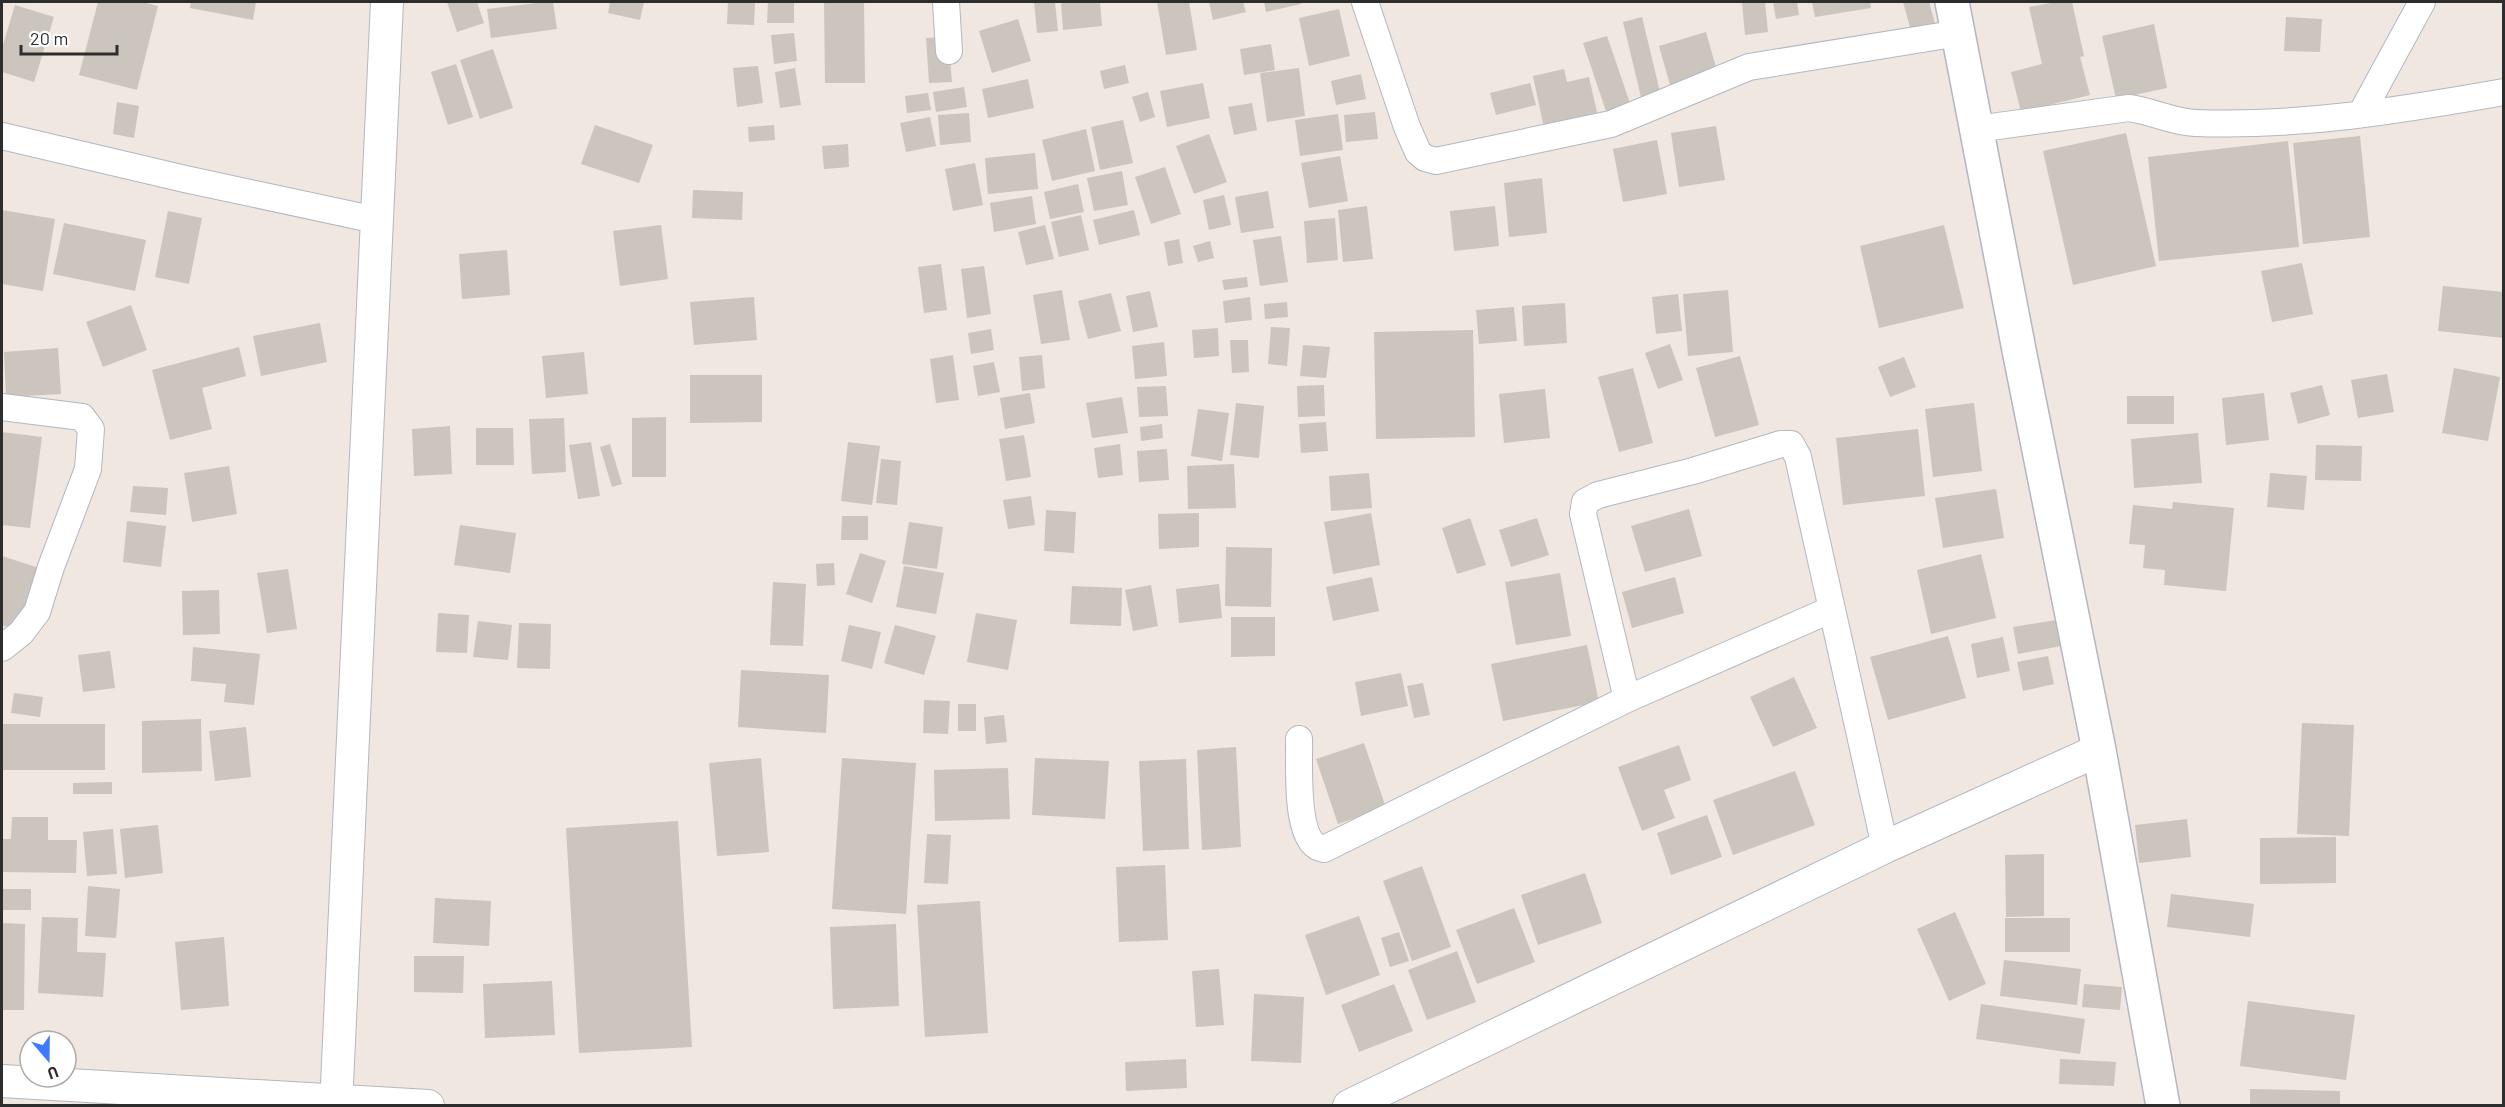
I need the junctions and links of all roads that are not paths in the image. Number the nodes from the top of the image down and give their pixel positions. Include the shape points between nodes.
1 (387, 2) edge
2 (946, 2) edge
3 (1365, 2) edge
4 (1952, 2) edge
5 (2422, 2) edge
6 (1959, 33) junction
7 (949, 51) dead end
8 (2504, 92) edge
9 (2361, 114) junction
10 (1976, 129) junction
11 (2, 136) edge
12 (376, 220) junction
13 (2, 407) edge
14 (1830, 609) junction
15 (2, 648) edge
16 (1627, 699) junction
17 (1299, 739) dead end
18 (2099, 750) junction
19 (1886, 847) junction
20 (2, 1081) edge
21 (336, 1103) edge
22 (428, 1106) edge
23 (1349, 1106) edge
24 (2163, 1106) edge

1 - 12 street
2 - 7 street
3 - 6 street via 1407,127 1419,152 1436,161 1611,124 1758,65
4 - 6 main road
5 - 9 street
6 - 10 main road
8 - 9 street
9 - 10 street via 2271,122 2196,123 2129,108
10 - 18 main road
11 - 12 street
12 - 21 street
13 - 15 street via 82,417 91,429 88,469 37,612 21,633
14 - 16 street
14 - 16 street via 1798,457 1791,444 1587,499 1583,514
14 - 19 street
16 - 17 street via 1324,849 1311,841 1302,818
18 - 19 street
18 - 24 main road
19 - 23 street
20 - 21 street
21 - 22 street

